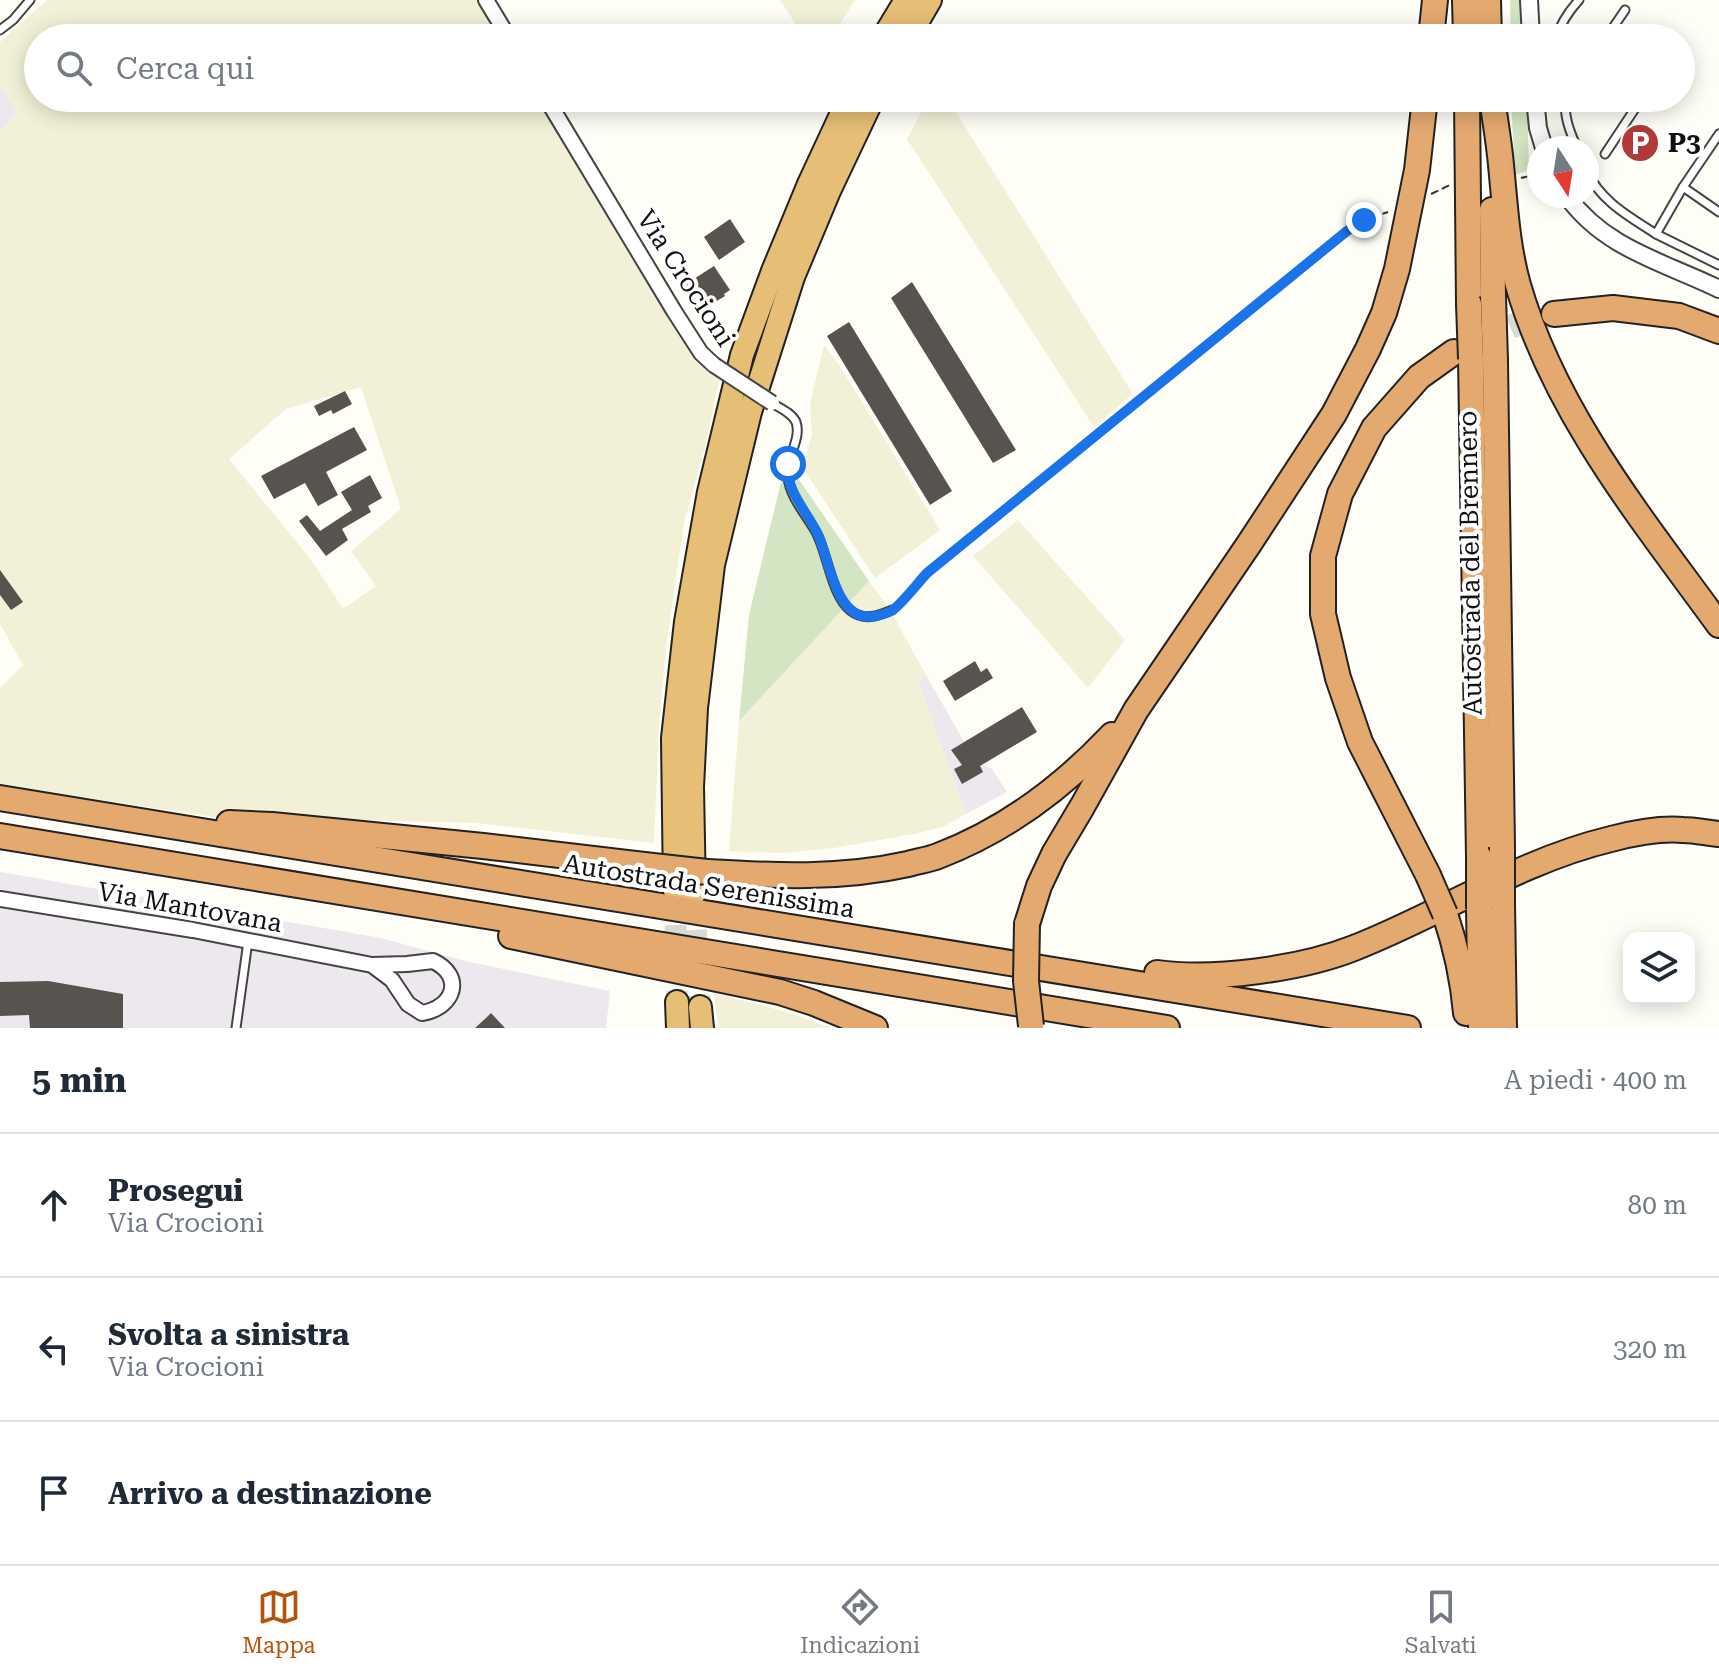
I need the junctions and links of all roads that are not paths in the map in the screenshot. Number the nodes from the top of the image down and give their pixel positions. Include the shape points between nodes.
1 (30, 0) edge
2 (486, 0) edge
3 (906, 0) edge
4 (930, 0) edge
5 (1435, 0) edge
6 (1465, 0) edge
7 (1488, 0) edge
8 (1529, 0) edge
9 (1579, 0) edge
10 (1625, 10) dead end
11 (501, 24) edge
12 (891, 24) edge
13 (916, 24) edge
14 (1432, 24) edge
15 (1466, 24) edge
16 (1489, 24) edge
17 (1530, 24) edge
18 (1561, 24) edge
19 (1616, 24) edge
20 (0, 30) edge
21 (554, 112) edge
22 (842, 112) edge
23 (866, 112) edge
24 (1423, 112) edge
25 (1467, 112) edge
26 (1491, 112) edge
27 (1493, 112) edge
28 (1536, 112) edge
29 (1566, 112) edge
30 (1633, 112) edge
31 (1719, 134) edge
32 (1540, 136) edge
33 (1573, 136) edge
34 (1605, 154) dead end
35 (1683, 187) junction
36 (1599, 189) edge
37 (1576, 208) edge
38 (1719, 212) edge
39 (1656, 234) junction
40 (1719, 265) edge
41 (1719, 289) edge
42 (1554, 314) tunnel mouth
43 (1719, 331) edge
44 (1473, 358) junction
45 (772, 403) joint
46 (892, 610) road end
47 (1719, 625) edge
48 (1136, 710) junction
49 (0, 798) edge
50 (132, 820) junction
51 (1719, 834) edge
52 (0, 836) edge
53 (284, 882) junction
54 (0, 899) edge
55 (1490, 906) junction
56 (248, 941) junction
57 (877, 941) junction
58 (372, 965) junction
59 (1491, 1023) edge
60 (1031, 1027) edge
61 (236, 1028) edge
62 (875, 1028) edge
63 (1167, 1028) edge
64 (1408, 1028) edge

1 - 20 lane
2 - 11 street
3 - 12 highway
4 - 13 highway
5 - 14 highway
6 - 15 highway
7 - 16 highway
8 - 17 street
9 - 18 lane
10 - 19 lane
21 - 45 street, Via Crocioni, bridge via 701,353
22 - 23 highway via 742,355 709,492 673,738 685,892 696,708 713,565 750,412 793,277
24 - 48 highway via 1397,269 1368,349 1334,414
25 - 44 highway, Autostrada del Brennero, bridge
26 - 44 highway, Autostrada del Brennero, bridge via 1493,296
27 - 47 highway via 1507,230 1532,328 1594,448
28 - 32 street
29 - 33 lane
30 - 34 lane
31 - 35 lane
35 - 38 lane
35 - 39 lane
36 - 39 lane
37 - 41 street via 1629,250
39 - 40 lane
42 - 43 highway via 1613,308 1679,316
44 - 55 highway, Autostrada del Brennero, bridge via 1479,857
44 - 55 highway, Autostrada del Brennero, bridge via 1502,847
44 - 59 highway, bridge via 1419,377 1374,428 1340,494 1323,556 1323,614 1360,742 1445,914 1463,980
45 - 46 lane, Via Crocioni via 794,417 796,437 788,464 791,491 817,533 839,596 858,615
48 - 50 highway, bridge via 1086,763 992,831 936,857 885,869 809,877 707,872 272,825
48 - 60 highway, bridge via 1039,886 1027,924
49 - 50 highway, Autostrada Serenissima
50 - 57 highway, Autostrada Serenissima
51 - 57 highway via 1645,832 1579,846 1352,949 1265,970 1173,975 1013,951
52 - 53 highway
53 - 62 highway via 380,911 780,992
53 - 63 highway
54 - 56 street, Via Mantovana
55 - 59 highway, Autostrada del Brennero
55 - 59 highway, Autostrada del Brennero via 1503,932
56 - 58 street, Via Mantovana
56 - 61 lane
57 - 64 highway, Autostrada Serenissima
58 - 58 street, Via Mantovana via 422,1013 449,999 448,972 433,961

